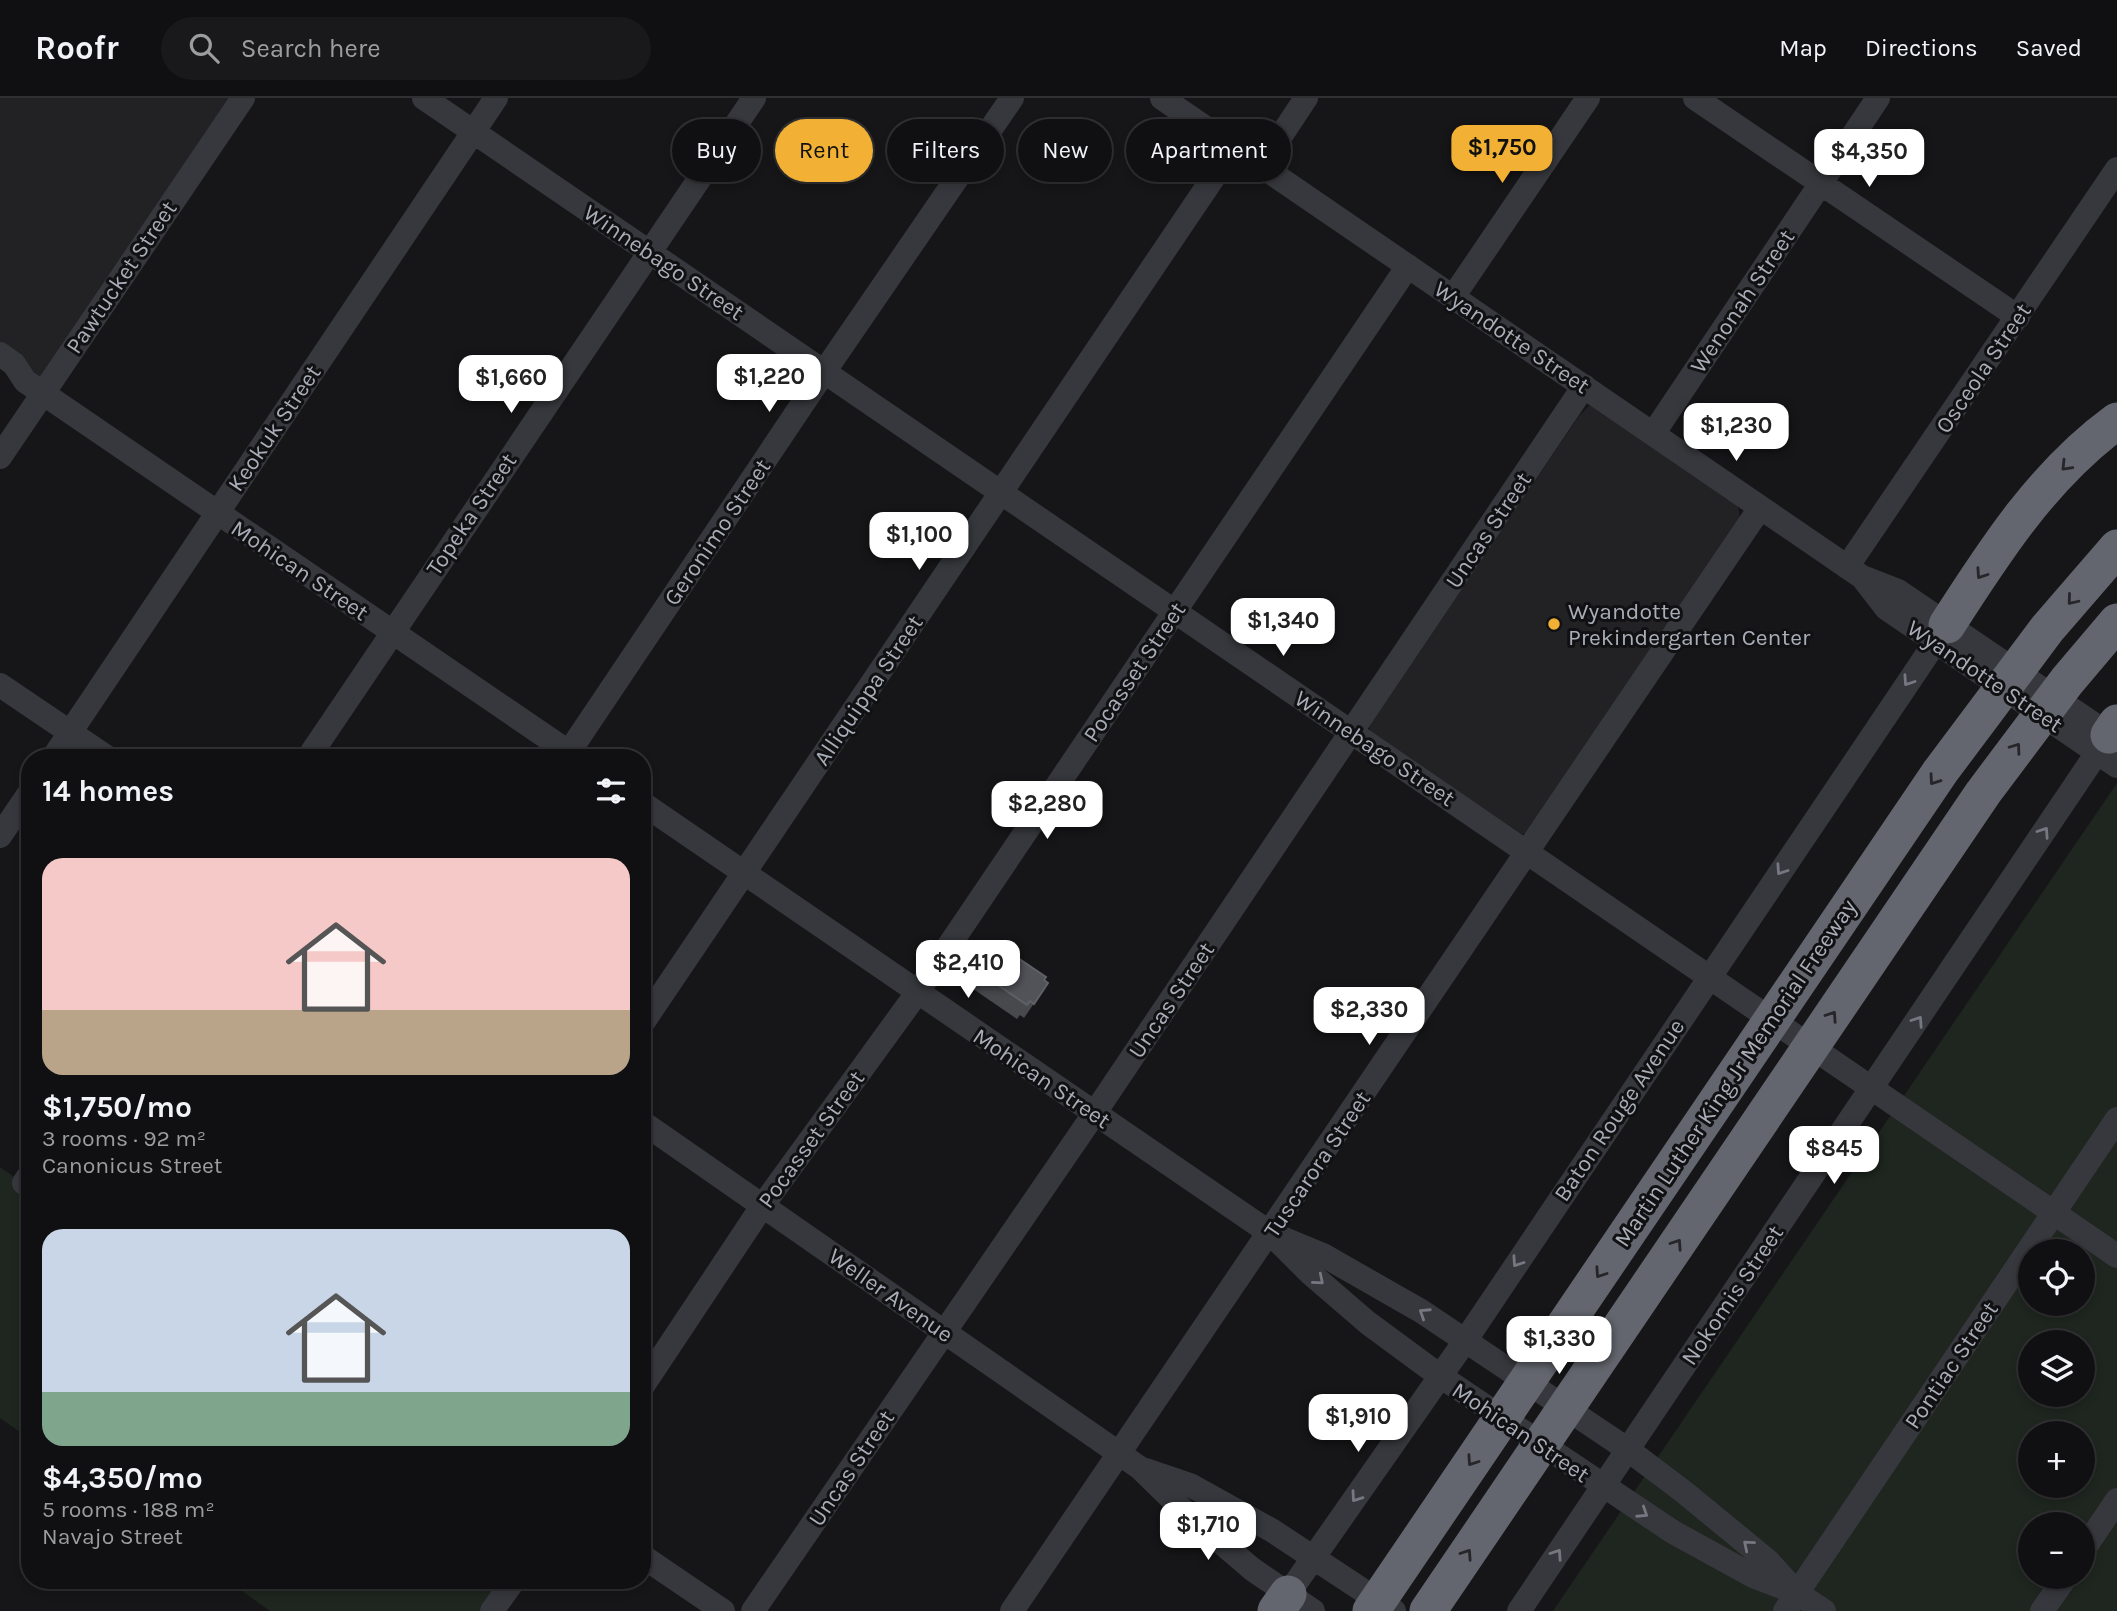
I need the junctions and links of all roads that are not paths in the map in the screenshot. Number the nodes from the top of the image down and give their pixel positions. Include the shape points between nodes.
1 (243, 98) edge
2 (424, 98) edge
3 (496, 98) edge
4 (754, 98) edge
5 (1012, 98) edge
6 (1162, 98) edge
7 (1306, 98) edge
8 (1588, 98) edge
9 (1695, 98) edge
10 (1878, 98) edge
11 (1193, 119) edge
12 (1291, 121) edge
13 (473, 132) junction
14 (2117, 169) edge
15 (1210, 182) edge
16 (1285, 182) edge
17 (1821, 183) junction
18 (649, 251) junction
19 (1408, 266) junction
20 (1453, 297) junction
21 (2018, 317) junction
22 (0, 354) edge
23 (824, 372) junction
24 (0, 377) edge
25 (1584, 386) junction
26 (34, 387) junction
27 (2117, 421) edge
28 (1653, 433) junction
29 (0, 457) edge
30 (999, 492) junction
31 (1760, 508) junction
32 (217, 513) junction
33 (2117, 548) edge
34 (1854, 572) junction
35 (1174, 612) junction
36 (2117, 622) edge
37 (392, 632) junction
38 (1941, 634) junction
39 (0, 685) edge
40 (70, 732) junction
41 (1353, 732) junction
42 (2111, 743) edge
43 (58, 749) edge
44 (95, 749) edge
45 (314, 749) edge
46 (560, 749) edge
47 (575, 749) edge
48 (21, 805) edge
49 (651, 809) edge
50 (0, 836) edge
51 (1528, 853) junction
52 (746, 874) junction
53 (1709, 976) junction
54 (917, 993) junction
55 (651, 1011) edge
56 (1872, 1088) junction
57 (1094, 1114) junction
58 (2117, 1119) edge
59 (651, 1128) edge
60 (763, 1205) junction
61 (2053, 1213) junction
62 (1270, 1233) junction
63 (2117, 1256) edge
64 (945, 1332) junction
65 (1465, 1340) junction
66 (651, 1373) edge
67 (1440, 1376) junction
68 (1627, 1449) junction
69 (1119, 1454) junction
70 (1140, 1468) junction
71 (1603, 1487) junction
72 (2117, 1500) edge
73 (2095, 1533) edge
74 (1314, 1556) junction
75 (651, 1562) edge
76 (508, 1589) edge
77 (2058, 1589) edge
78 (1791, 1602) edge
79 (1292, 1605) edge
80 (492, 1611) edge
81 (723, 1611) edge
82 (753, 1611) edge
83 (1013, 1611) edge
84 (1371, 1611) edge
85 (1394, 1611) edge
86 (1428, 1611) edge
87 (1519, 1611) edge
88 (1824, 1611) edge
89 (2042, 1611) edge

1 - 26 street, Pawtucket Street
2 - 13 street, Winnebago Street
3 - 13 street, Keokuk Street
4 - 18 street, Topeka Street
5 - 23 street, Geronimo Street
6 - 11 street, Wyandotte Street
7 - 12 street
8 - 20 street
9 - 17 street
10 - 17 street, Wenonah Street
13 - 18 street, Winnebago Street
13 - 32 street, Keokuk Street
14 - 21 street, Osceola Street
15 - 30 street, Alliquippa Street
16 - 19 street, Wyandotte Street
17 - 21 street
17 - 28 street, Wenonah Street
18 - 23 street, Winnebago Street
18 - 37 street, Topeka Street
19 - 20 street, Wyandotte Street
19 - 35 street, Pocasset Street
20 - 25 street, Wyandotte Street
21 - 34 street, Osceola Street
22 - 26 street, Mohican Street
23 - 30 street, Winnebago Street
23 - 47 street, Geronimo Street
24 - 26 street, Mohican Street
25 - 28 street, Wyandotte Street
25 - 41 street, Uncas Street
26 - 29 street, Pawtucket Street
26 - 32 street, Mohican Street
27 -> 38 highway via 2064,467 2027,509
28 - 31 street, Wyandotte Street
30 - 35 street, Winnebago Street
30 - 52 street, Alliquippa Street
31 - 34 street, Wyandotte Street
31 - 51 street, Tuscarora Street
32 - 37 street, Mohican Street
32 - 40 street, Keokuk Street
33 -> 84 highway, Martin Luther King Jr Memorial Freeway, bridge via 2048,629 1940,772
34 - 38 street, Wyandotte Street via 1898,591
35 - 41 street, Winnebago Street
35 - 54 street, Pocasset Street
86 -> 36 highway, Martin Luther King Jr Memorial Freeway, bridge via 1983,793
37 - 45 street, Topeka Street
37 - 46 street, Mohican Street
38 - 42 street, Wyandotte Street
38 -> 53 street, Baton Rouge Avenue
39 - 40 street
40 - 43 street, Keokuk Street
40 - 44 street
41 - 51 street, Winnebago Street
41 - 57 street, Uncas Street
56 -> 42 street, Nokomis Street
48 - 50 street
49 - 52 street, Mohican Street
51 - 53 street, Winnebago Street
51 - 62 street, Tuscarora Street
52 - 54 street, Mohican Street
52 - 55 street, Alliquippa Street
53 - 56 street, Winnebago Street
53 -> 65 street, Baton Rouge Avenue
54 - 57 street, Mohican Street
54 - 60 street, Pocasset Street
56 - 61 street, Winnebago Street
56 - 68 street, Nokomis Street
57 - 62 street, Mohican Street
57 - 64 street, Uncas Street
58 - 61 street, Pontiac Street
59 - 60 street, Weller Avenue
60 - 64 street, Weller Avenue
60 - 66 street, Pocasset Street
61 - 63 street, Winnebago Street
61 - 78 street, Pontiac Street
65 -> 62 street, Mohican Street via 1323,1255
62 -> 67 street, Mohican Street via 1368,1323
62 - 69 street, Tuscarora Street
64 - 69 street, Weller Avenue
64 - 82 street, Uncas Street
65 - 67 street, Baton Rouge Avenue
65 - 68 street, Mohican Street
67 - 71 street, Mohican Street
67 -> 74 street, Baton Rouge Avenue
68 - 71 street, Nokomis Street
78 -> 68 street, Mohican Street via 1768,1561
69 - 70 street, Weller Avenue
69 - 83 street, Tuscarora Street
70 - 74 street, Weller Avenue via 1190,1485
70 - 79 street, Weller Avenue
71 -> 78 street, Mohican Street
87 -> 71 street, Nokomis Street
72 - 73 street
74 - 79 street, Baton Rouge Avenue
74 - 85 street, Weller Avenue
75 - 81 street
76 - 80 street
77 - 89 street
78 - 88 street, Mohican Street

